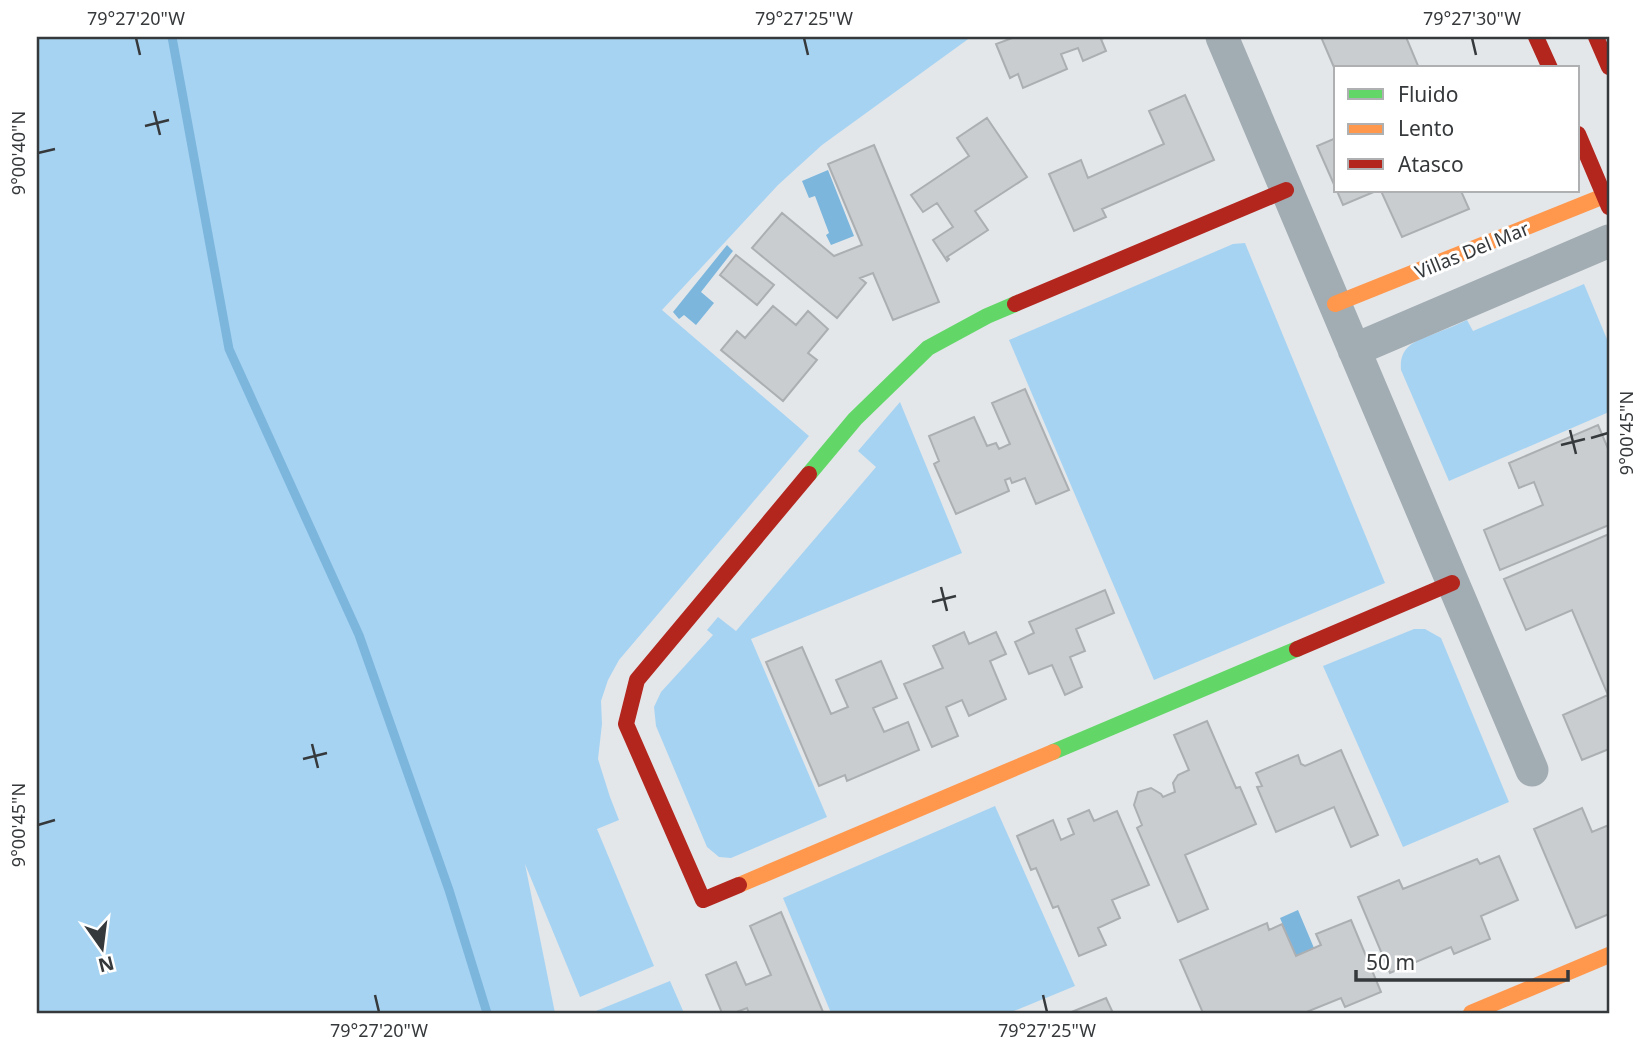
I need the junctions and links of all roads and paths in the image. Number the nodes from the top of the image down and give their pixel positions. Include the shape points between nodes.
1 (1222, 37) edge
2 (1536, 37) edge
3 (1596, 37) edge
4 (1549, 66) edge
5 (1609, 67) edge
6 (1580, 138) edge
7 (1286, 190) junction
8 (1608, 199) edge
9 (1609, 241) edge
10 (1335, 304) junction
11 (1354, 350) junction
12 (1452, 583) junction
13 (1532, 770) dead end
14 (1609, 956) edge
15 (1471, 1013) edge

1 - 7 street
2 - 4 street
3 - 5 street
6 - 8 street
7 - 10 street
7 - 12 street via 987,316 928,348 855,419 636,680 626,724 703,900
8 - 10 street, Villas Del Mar
9 - 11 street
10 - 11 street
11 - 12 street
12 - 13 street
14 - 15 street

